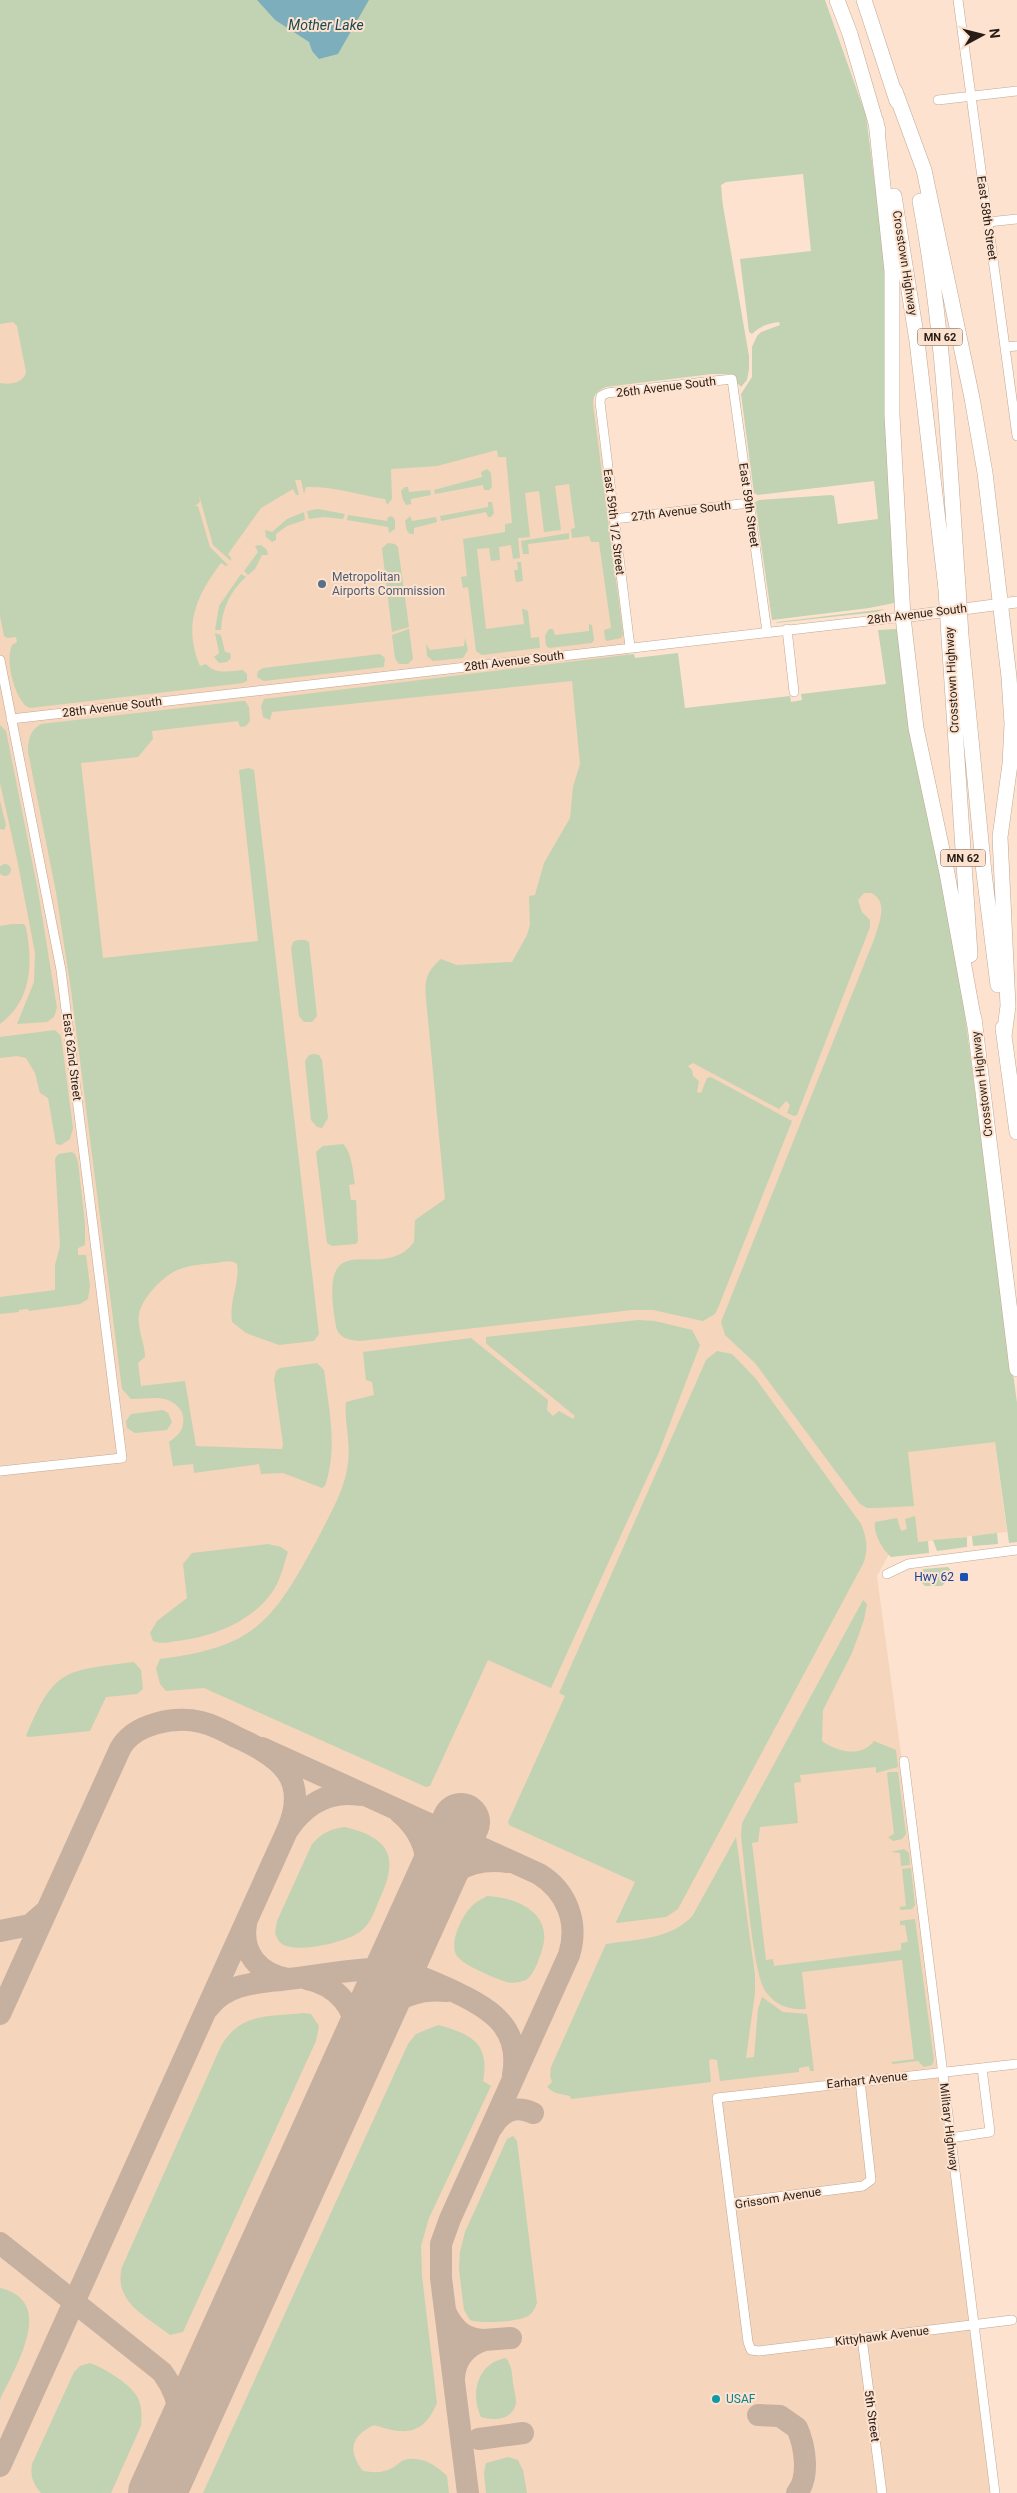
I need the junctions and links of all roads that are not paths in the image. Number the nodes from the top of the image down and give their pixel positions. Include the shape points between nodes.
1 (837, 0) edge
2 (864, 0) edge
3 (958, 0) edge
4 (895, 91) junction
5 (1017, 91) edge
6 (971, 96) junction
7 (938, 100) dead end
8 (876, 121) junction
9 (1017, 219) edge
10 (988, 222) junction
11 (1017, 346) edge
12 (1005, 347) junction
13 (732, 379) joint
14 (601, 396) joint
15 (1017, 436) edge
16 (749, 503) junction
17 (614, 519) junction
18 (952, 588) junction
19 (1017, 602) edge
20 (1000, 604) junction
21 (902, 617) junction
22 (787, 629) junction
23 (767, 632) junction
24 (955, 637) junction
25 (630, 648) junction
26 (0, 660) edge
27 (794, 692) dead end
28 (11, 719) junction
29 (975, 1027) junction
30 (1004, 1036) junction
31 (1017, 1132) edge
32 (1017, 1370) edge
33 (0, 1471) edge
34 (1017, 1550) edge
35 (887, 1574) dead end
36 (904, 1761) dead end
37 (1017, 2064) edge
38 (982, 2068) junction
39 (942, 2072) junction
40 (860, 2081) junction
41 (950, 2138) junction
42 (730, 2204) junction
43 (1012, 2320) dead end
44 (974, 2324) junction
45 (862, 2338) junction
46 (751, 2350) joint
47 (882, 2493) edge
48 (995, 2493) edge

1 - 8 highway, Crosstown Highway / MN 62
2 - 4 highway, Crosstown Highway / MN 62
3 - 6 street, East 58th Street
4 - 18 highway, Crosstown Highway / MN 62 via 916,175 940,330
4 - 20 highway via 924,170 972,398 985,473
5 - 6 street
6 - 7 street
6 - 10 street, East 58th Street
8 - 18 highway, Crosstown Highway / MN 62 via 908,279
8 - 21 highway via 892,271 892,416
9 - 10 street
10 - 12 street, East 58th Street
11 - 12 street
12 - 15 street, East 58th Street
13 - 14 street, 26th Avenue South
13 - 16 street, East 59th Street
14 - 17 street, East 59th 1/2 Street
16 - 17 street, 27th Avenue South
16 - 23 street, East 59th Street
17 - 25 street, East 59th 1/2 Street
18 - 24 highway, Crosstown Highway / MN 62, bridge
19 - 20 street, 28th Avenue South
20 - 21 street, 28th Avenue South
20 - 30 highway via 1012,724 1000,837 1008,1006
21 - 22 street, 28th Avenue South
21 - 29 highway via 916,728 948,873
22 - 23 street, 28th Avenue South
22 - 27 street
23 - 25 street, 28th Avenue South
24 - 29 highway, Crosstown Highway / MN 62
24 - 30 highway, Crosstown Highway / MN 62
25 - 28 street, 28th Avenue South
26 - 28 street, East 62nd Street
28 - 33 street, East 62nd Street via 61,970 122,1458
29 - 32 highway, Crosstown Highway / MN 62
30 - 31 highway, Crosstown Highway / MN 62
34 - 35 street via 908,1564
36 - 39 street, Military Highway
37 - 38 street, Earhart Avenue
38 - 39 street, Earhart Avenue
38 - 41 street via 990,2132
39 - 40 street, Earhart Avenue
39 - 41 street, Military Highway
40 - 42 street, Grissom Avenue via 871,2180 863,2186
40 - 42 street, Earhart Avenue via 717,2098
41 - 44 street, Military Highway
42 - 46 street, Grissom Avenue
43 - 44 street, Kittyhawk Avenue
44 - 45 street, Kittyhawk Avenue
44 - 48 street, Military Highway
45 - 46 street, Kittyhawk Avenue
45 - 47 street, 5th Street

